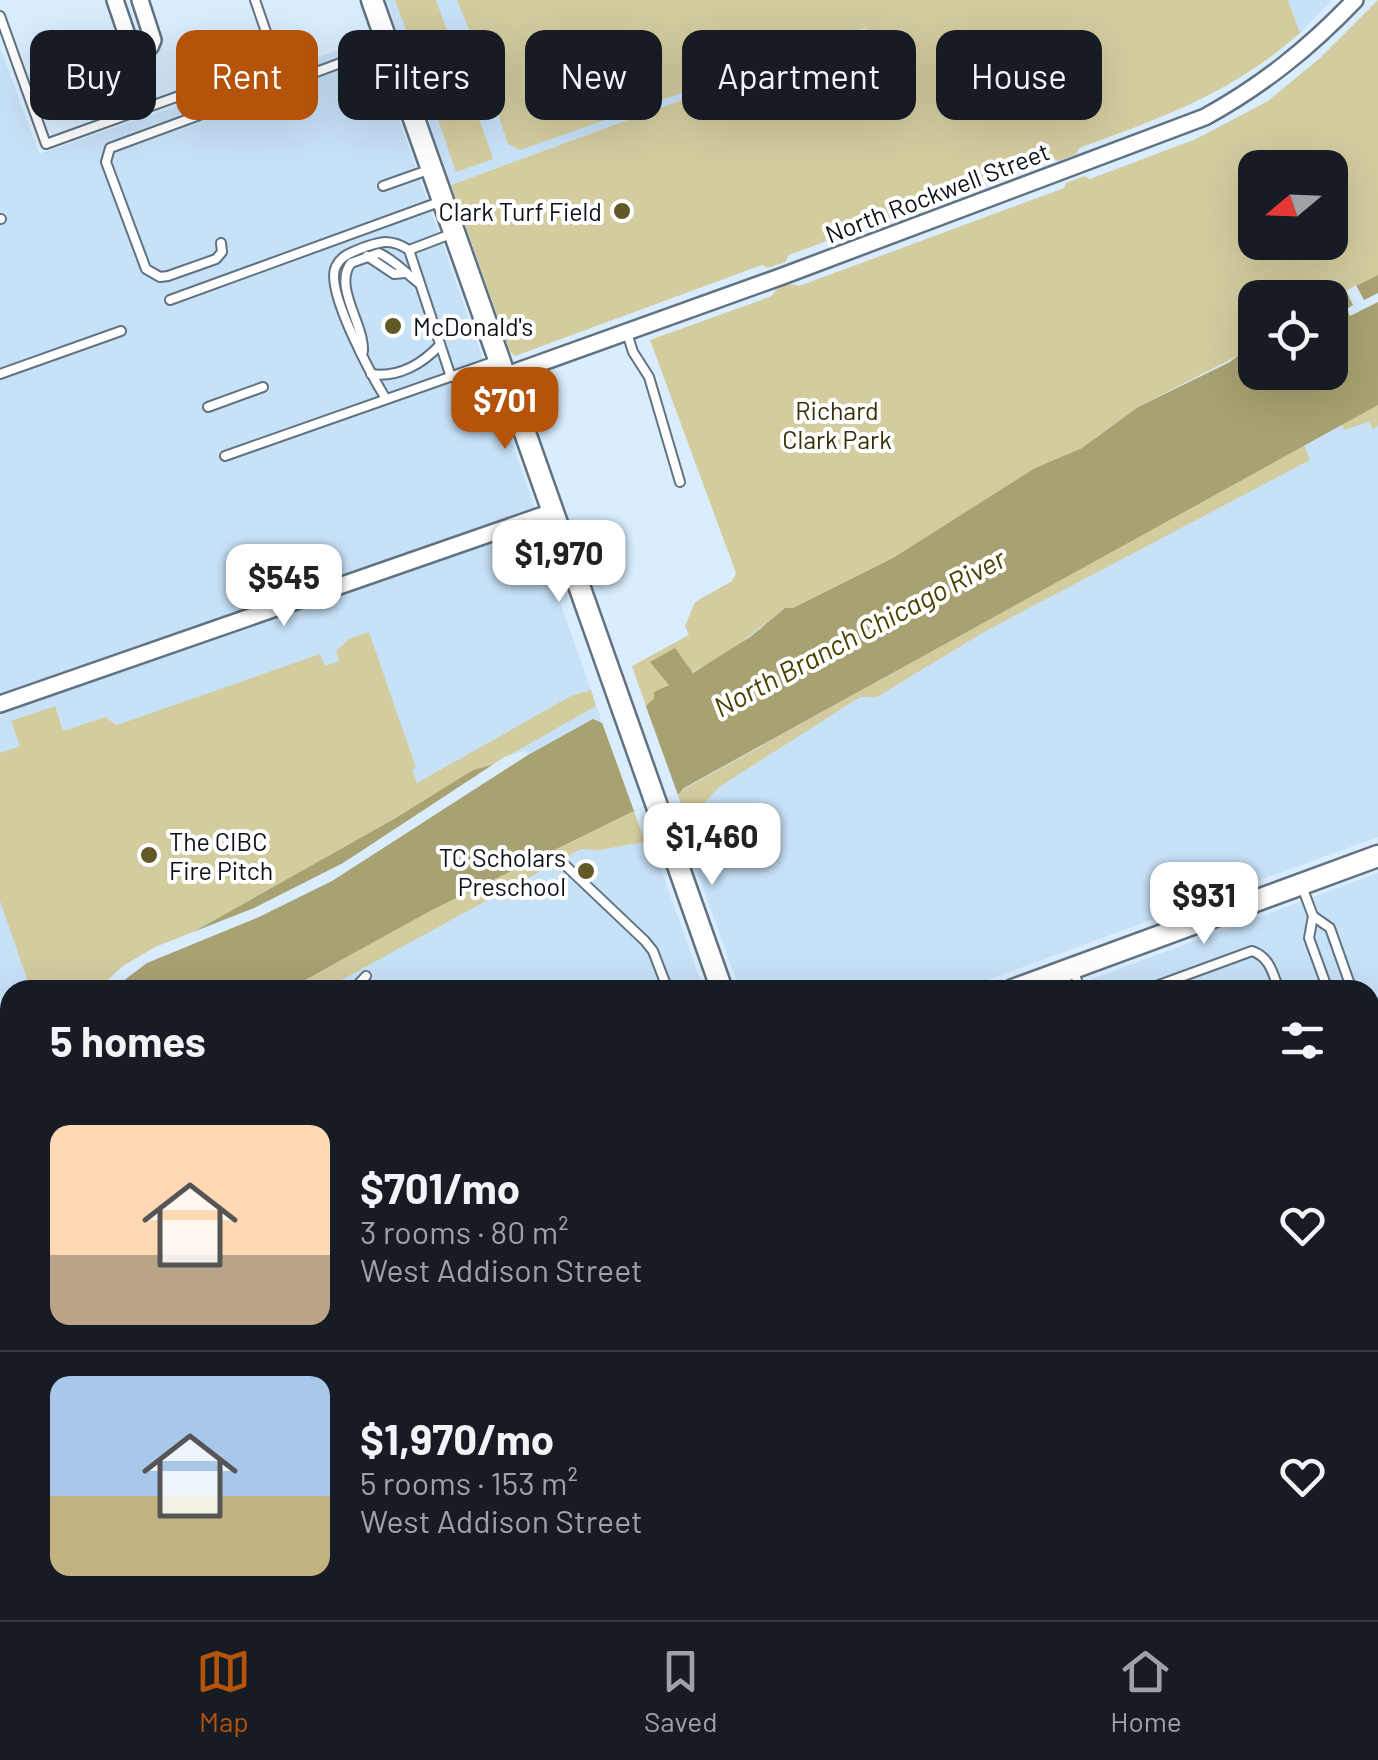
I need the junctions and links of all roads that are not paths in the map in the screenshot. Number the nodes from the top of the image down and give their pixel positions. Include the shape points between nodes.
1 (114, 0) edge
2 (140, 0) edge
3 (255, 0) edge
4 (372, 0) edge
5 (1355, 0) edge
6 (0, 16) edge
7 (382, 30) edge
8 (338, 64) edge
9 (414, 120) edge
10 (431, 169) junction
11 (383, 186) dead end
12 (442, 201) junction
13 (454, 233) junction
14 (221, 242) dead end
15 (409, 250) junction
16 (420, 284) junction
17 (170, 300) dead end
18 (121, 331) dead end
19 (627, 334) junction
20 (440, 346) junction
21 (363, 357) junction
22 (502, 368) junction
23 (0, 374) edge
24 (371, 374) junction
25 (450, 377) junction
26 (263, 387) dead end
27 (386, 399) junction
28 (208, 407) dead end
29 (225, 456) dead end
30 (680, 482) dead end
31 (552, 512) junction
32 (0, 704) edge
33 (1378, 856) edge
34 (566, 866) dead end
35 (1301, 884) junction
36 (1314, 916) junction
37 (1072, 968) junction
38 (366, 976) dead end
39 (362, 980) edge
40 (664, 980) edge
41 (718, 980) edge
42 (1040, 980) edge
43 (1076, 980) edge
44 (1173, 980) edge
45 (1275, 980) edge
46 (1324, 980) edge
47 (1348, 980) edge

1 - 2 street via 129,42 142,51 153,40
3 - 6 lane via 276,61 46,144
4 - 7 main road
5 - 19 street, North Rockwell Street via 1293,61 1204,117
8 - 14 lane via 110,148 106,162 150,272 164,277 216,258
9 - 10 main road
10 - 11 lane
10 - 12 main road
12 - 13 main road
12 - 17 lane
13 - 15 lane
13 - 22 main road
15 - 16 lane
15 - 21 lane via 385,240 344,255 336,266 333,281
16 - 20 lane
16 - 21 lane via 379,253 350,263 344,280 364,340
18 - 23 lane
19 - 22 street, North Rockwell Street
19 - 30 lane via 648,377
20 - 24 lane via 424,362 385,376
20 - 25 lane
21 - 24 lane
22 - 25 lane
22 - 31 main road
24 - 27 lane
25 - 27 lane
26 - 28 lane
27 - 29 lane
31 - 32 street
31 - 41 main road
33 - 35 main road
34 - 40 lane via 653,951
35 - 36 lane
35 - 37 main road
36 - 46 lane via 1309,938
36 - 47 lane via 1330,928
37 - 42 main road
37 - 43 lane
38 - 39 lane
44 - 45 lane via 1252,951 1269,964

